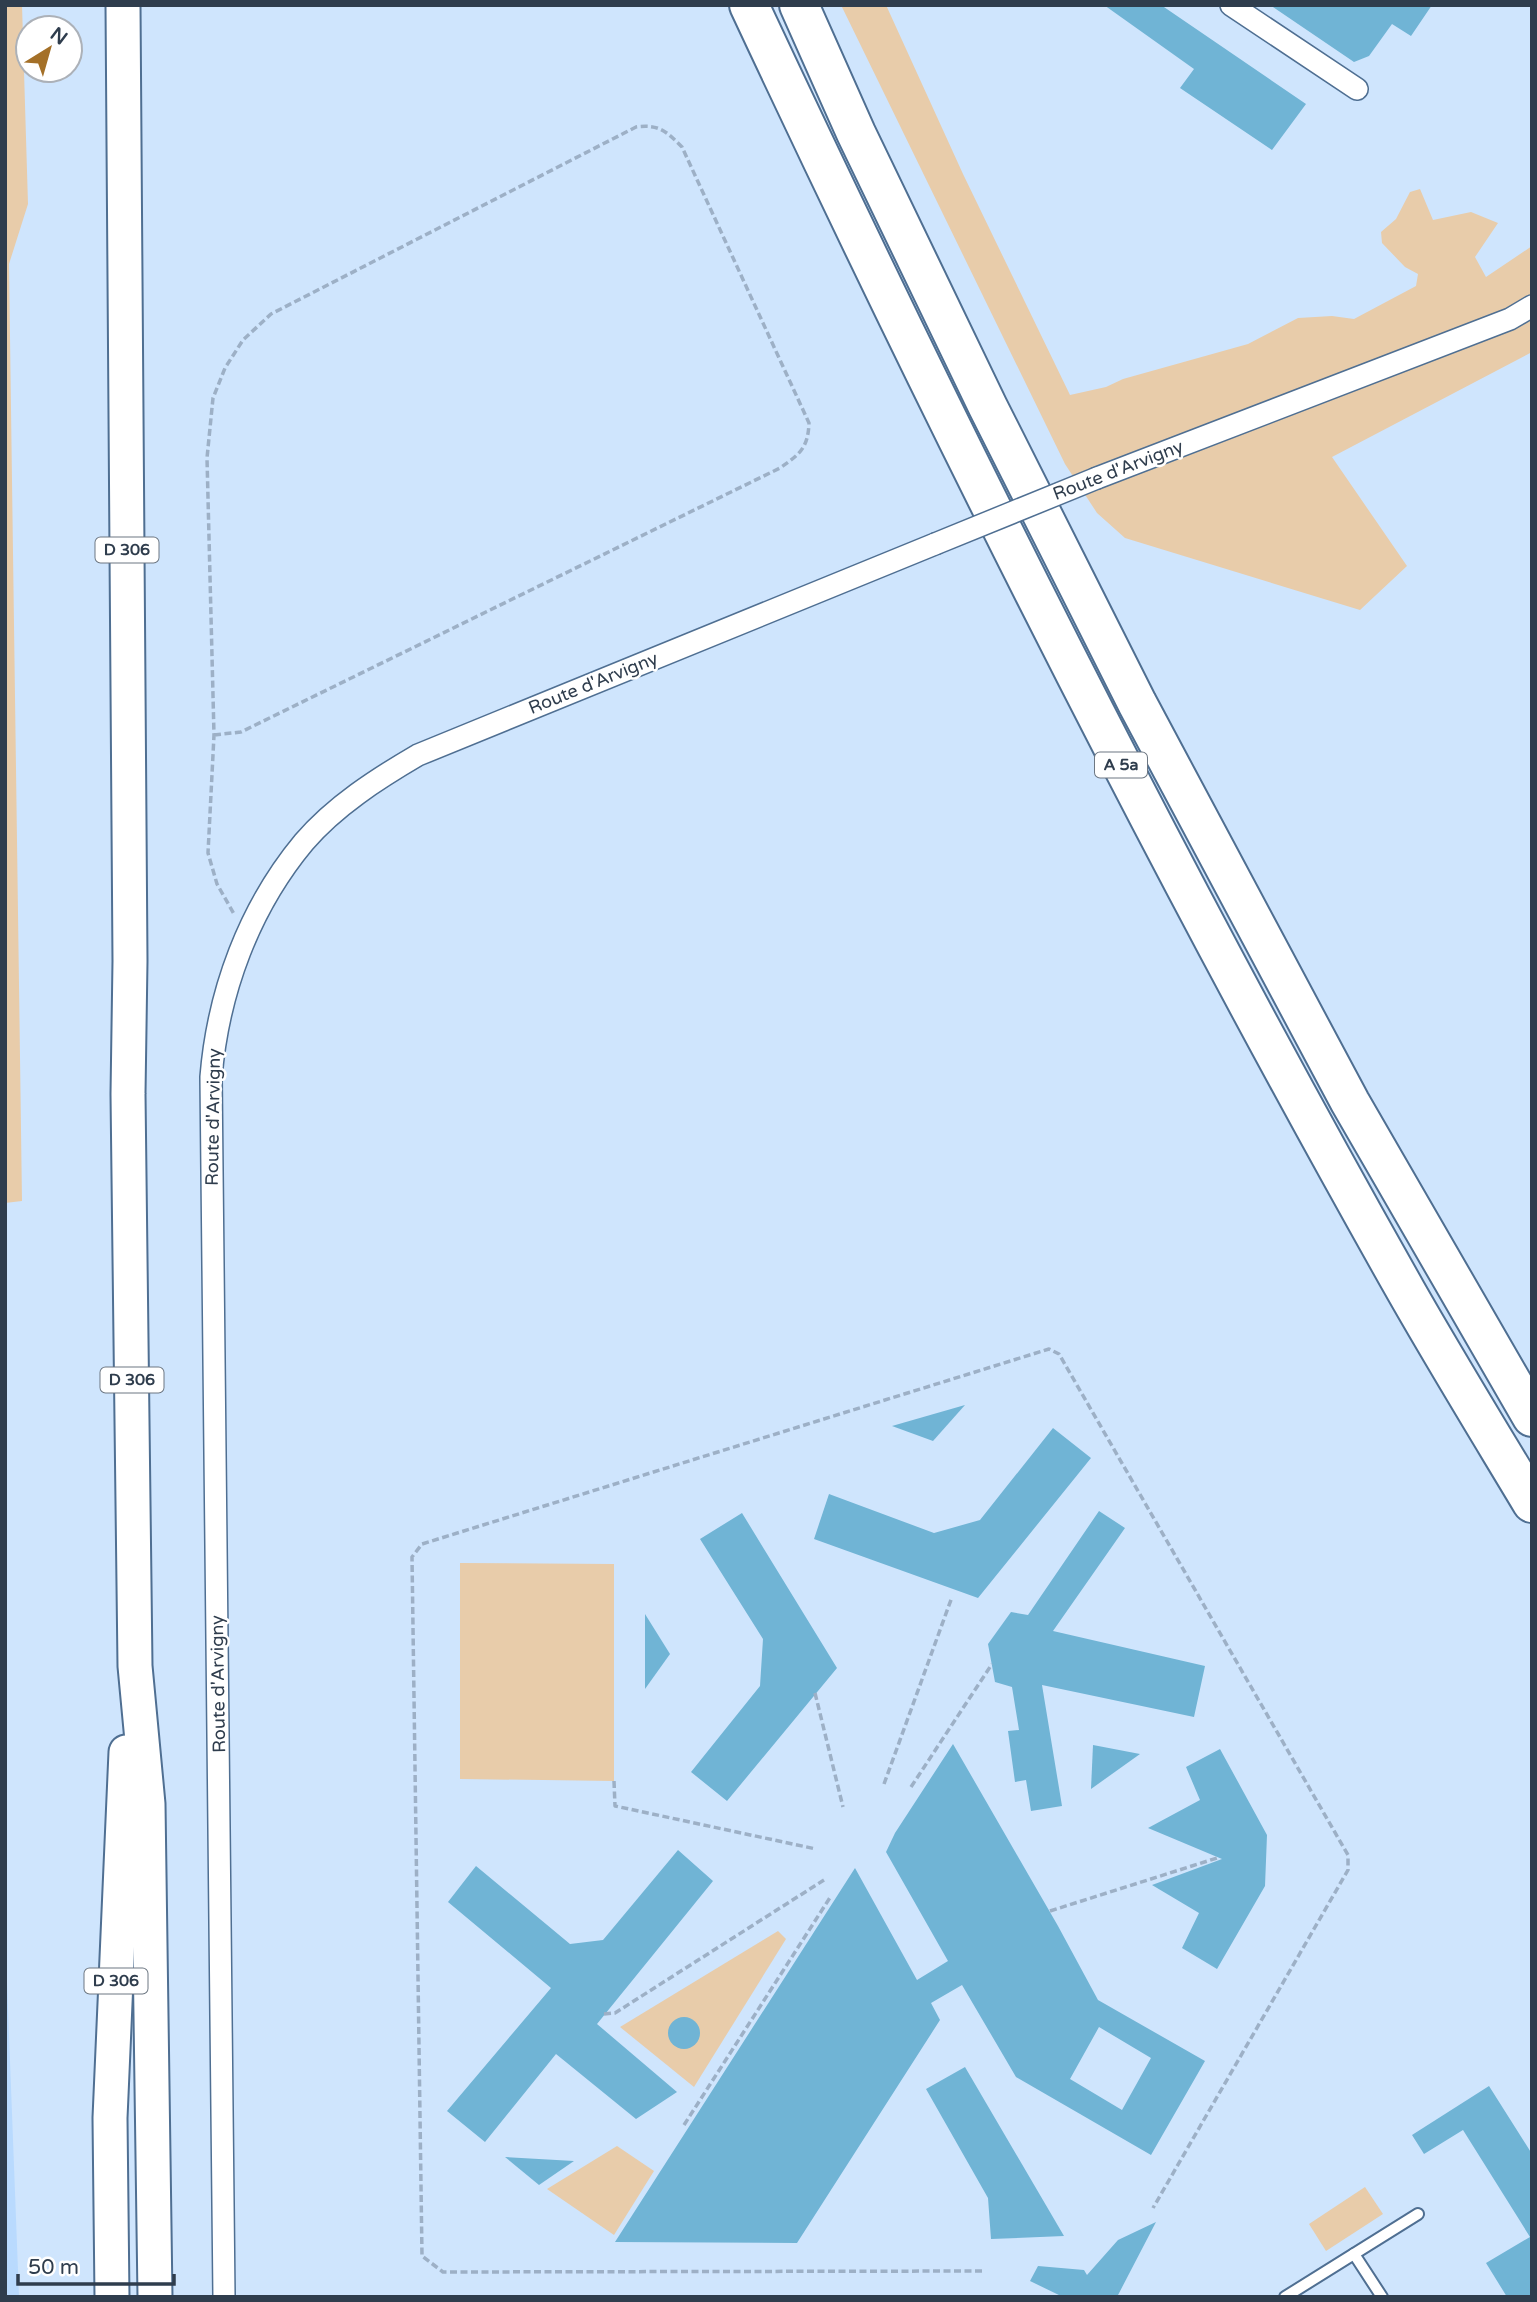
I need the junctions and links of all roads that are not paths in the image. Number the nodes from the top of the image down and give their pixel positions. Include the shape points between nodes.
1 (123, 5) edge
2 (749, 5) edge
3 (799, 5) edge
4 (1231, 5) edge
5 (1357, 89) dead end
6 (1532, 306) edge
7 (1441, 1261) junction
8 (1532, 1373) edge
9 (1532, 1416) edge
10 (1532, 1503) edge
11 (135, 1666) junction
12 (1418, 2214) dead end
13 (1354, 2254) junction
14 (111, 2297) edge
15 (155, 2297) edge
16 (224, 2297) edge
17 (1285, 2297) edge
18 (1382, 2297) edge

1 - 11 main road, D 306
2 - 10 highway, A 5a via 927,377 1110,743 1401,1281
3 - 7 highway, A 5a via 982,395 1137,703 1350,1102
4 - 5 street
6 - 16 street, Route d'Arvigny, bridge via 1510,319 1097,478 418,755 330,816 280,874 247,933 222,1003 211,1077
7 - 8 highway
7 - 9 highway, A 5a
11 - 14 main road, D 306 via 127,1737 110,2118
11 - 15 main road, D 306 via 148,1804
12 - 13 lane
13 - 17 lane
13 - 18 lane

